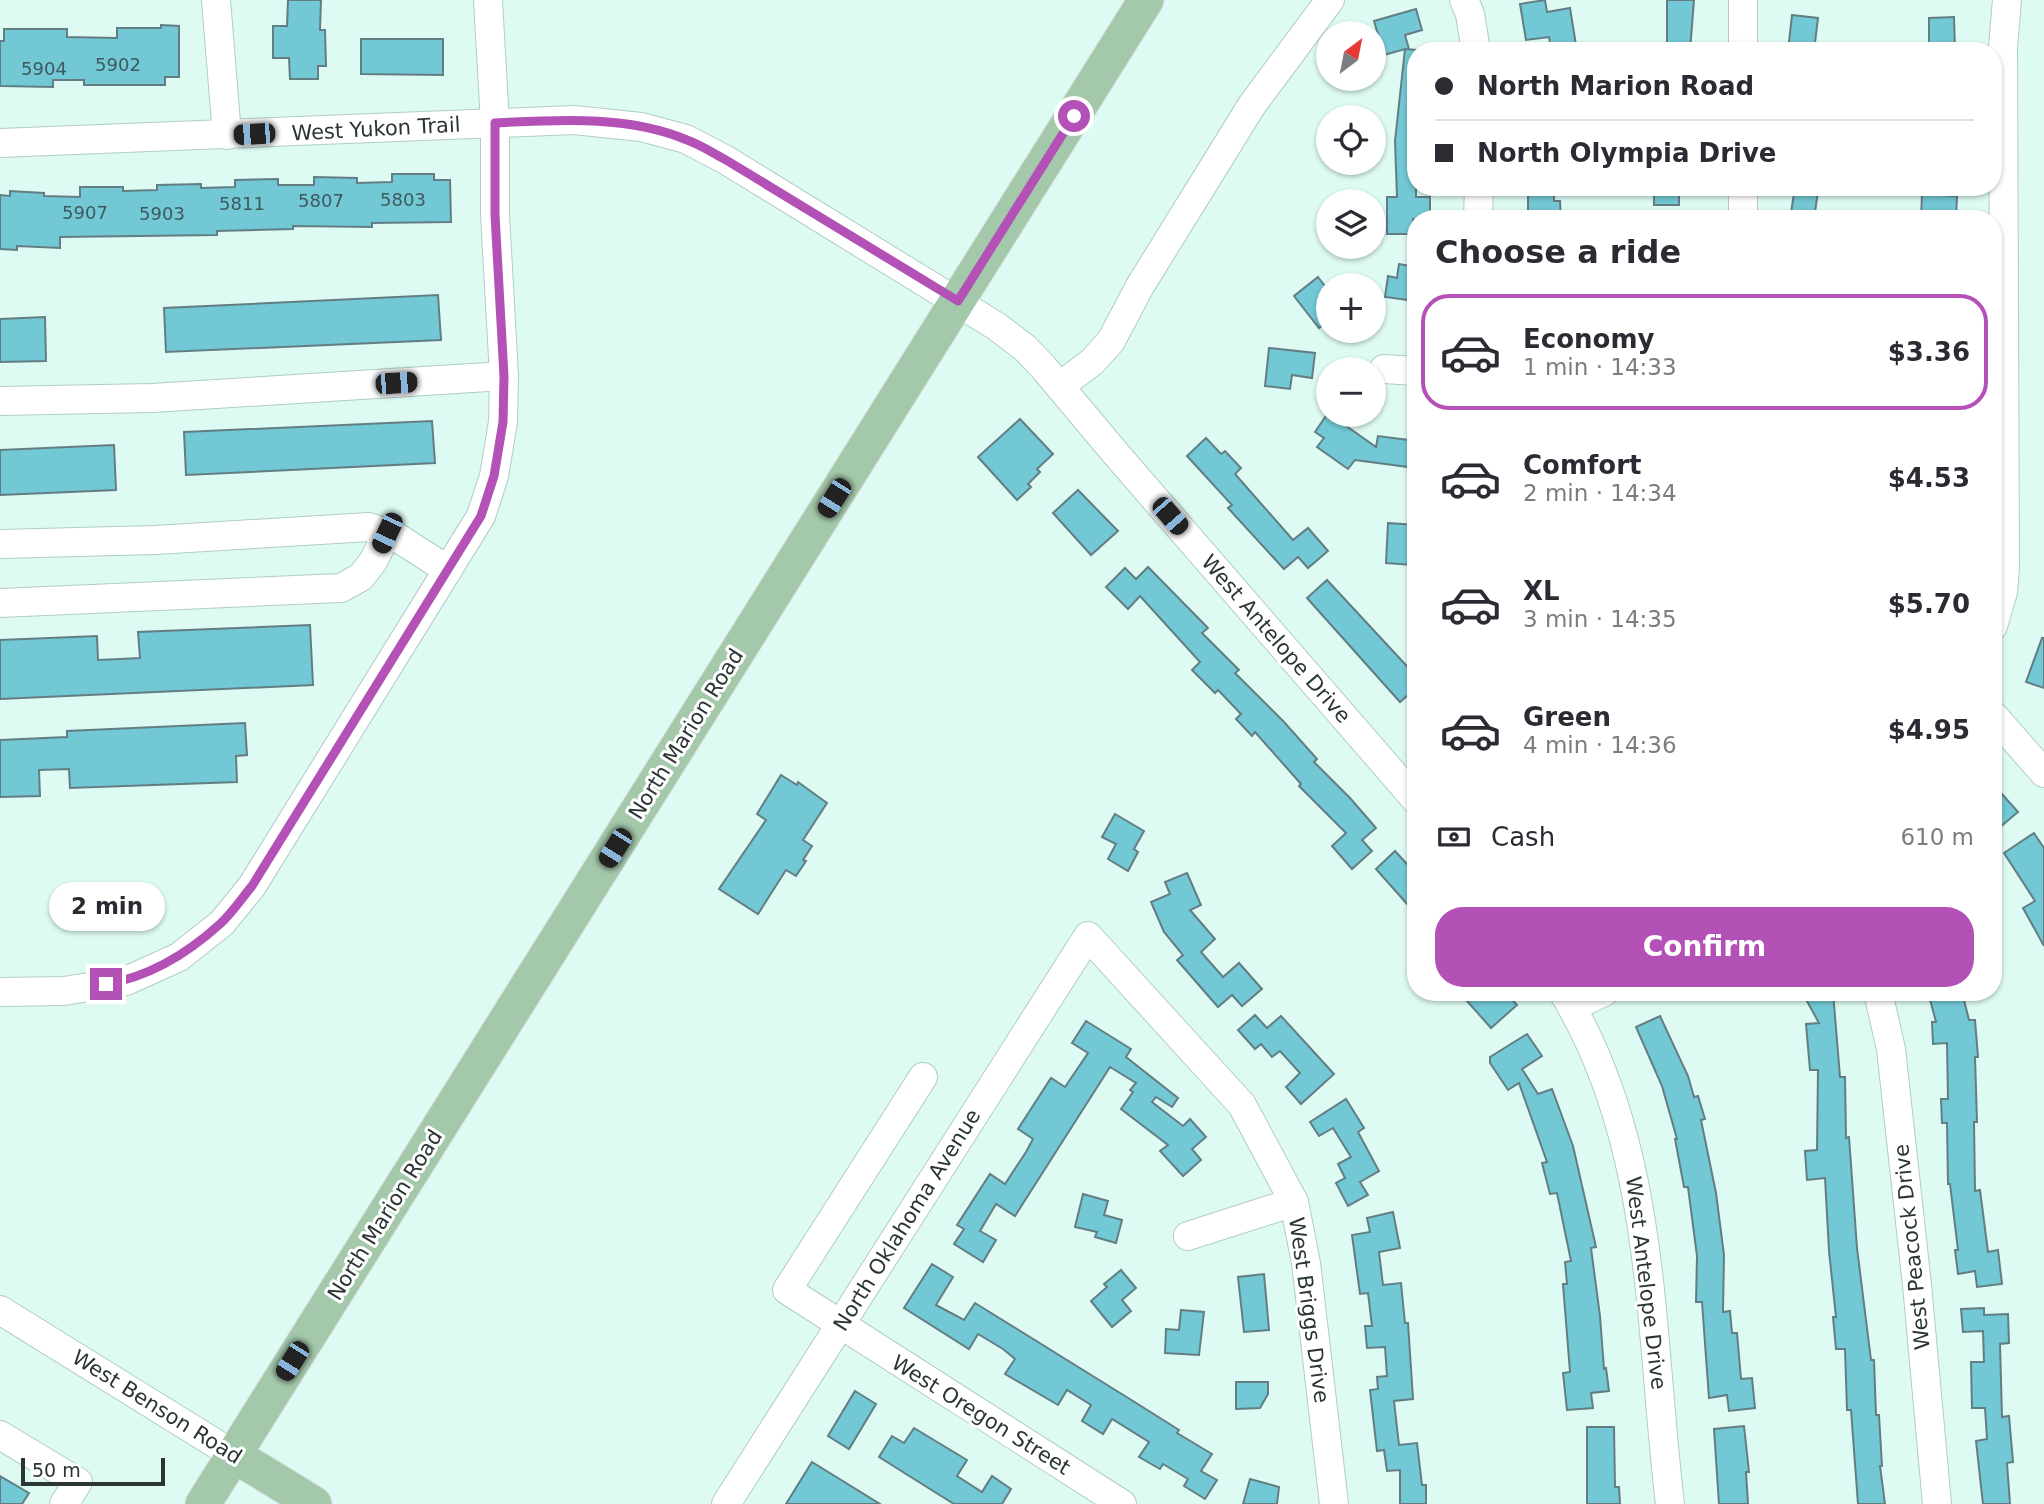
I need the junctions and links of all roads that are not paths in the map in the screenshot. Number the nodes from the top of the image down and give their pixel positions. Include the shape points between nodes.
1 (216, 0) edge
2 (488, 0) edge
3 (1146, 0) edge
4 (1330, 0) edge
5 (1464, 0) edge
6 (1743, 0) edge
7 (2007, 0) edge
8 (1474, 42) edge
9 (1743, 42) edge
10 (495, 123) junction
11 (227, 135) junction
12 (0, 143) edge
13 (958, 301) junction
14 (1386, 369) edge
15 (1407, 370) edge
16 (504, 376) junction
17 (1060, 386) junction
18 (0, 401) edge
19 (387, 533) junction
20 (0, 544) edge
21 (448, 570) junction
22 (2002, 595) edge
23 (0, 603) edge
24 (2002, 725) edge
25 (2044, 773) edge
26 (1407, 780) edge
27 (1088, 936) joint
28 (0, 992) edge
29 (1567, 1001) edge
30 (1880, 1001) edge
31 (923, 1077) dead end
32 (1294, 1202) junction
33 (1188, 1236) dead end
34 (0, 1310) edge
35 (839, 1326) junction
36 (0, 1435) edge
37 (234, 1455) junction
38 (732, 1502) edge
39 (64, 1504) edge
40 (203, 1504) edge
41 (314, 1504) edge
42 (1122, 1504) edge
43 (1334, 1504) edge
44 (1670, 1504) edge
45 (1937, 1504) edge

1 - 11 street
2 - 10 street
3 - 13 main road, North Marion Road
4 - 17 street via 1252,105 1111,341
5 - 8 street
6 - 9 street
7 - 22 street via 2003,47
10 - 11 street, West Yukon Trail
10 - 13 street, West Yukon Trail via 574,120 641,127 686,139
10 - 16 street
11 - 12 street, West Yukon Trail
13 - 17 street, West Antelope Drive via 1025,348
13 - 37 main road, North Marion Road
14 - 15 street
16 - 18 street via 152,398
16 - 21 street via 503,422 494,476 481,516
17 - 26 street, West Antelope Drive
19 - 20 street via 369,527
19 - 21 street
19 - 23 street via 361,577 341,588
21 - 28 street via 252,886 222,923 178,957 126,981 64,991
24 - 25 street
27 - 32 street, West Briggs Drive via 1242,1105
27 - 35 street, North Oklahoma Avenue
29 - 44 street, West Antelope Drive via 1605,1081 1641,1214
30 - 45 street, West Peacock Drive via 1891,1049
31 - 35 street, West Oregon Street via 787,1290
32 - 33 street
32 - 43 street, West Briggs Drive via 1306,1263
34 - 37 street, West Benson Road
35 - 38 street, North Oklahoma Avenue
35 - 42 street, West Oregon Street
36 - 39 street via 78,1482
37 - 40 main road, North Marion Road
37 - 41 main road, West Benson Road

